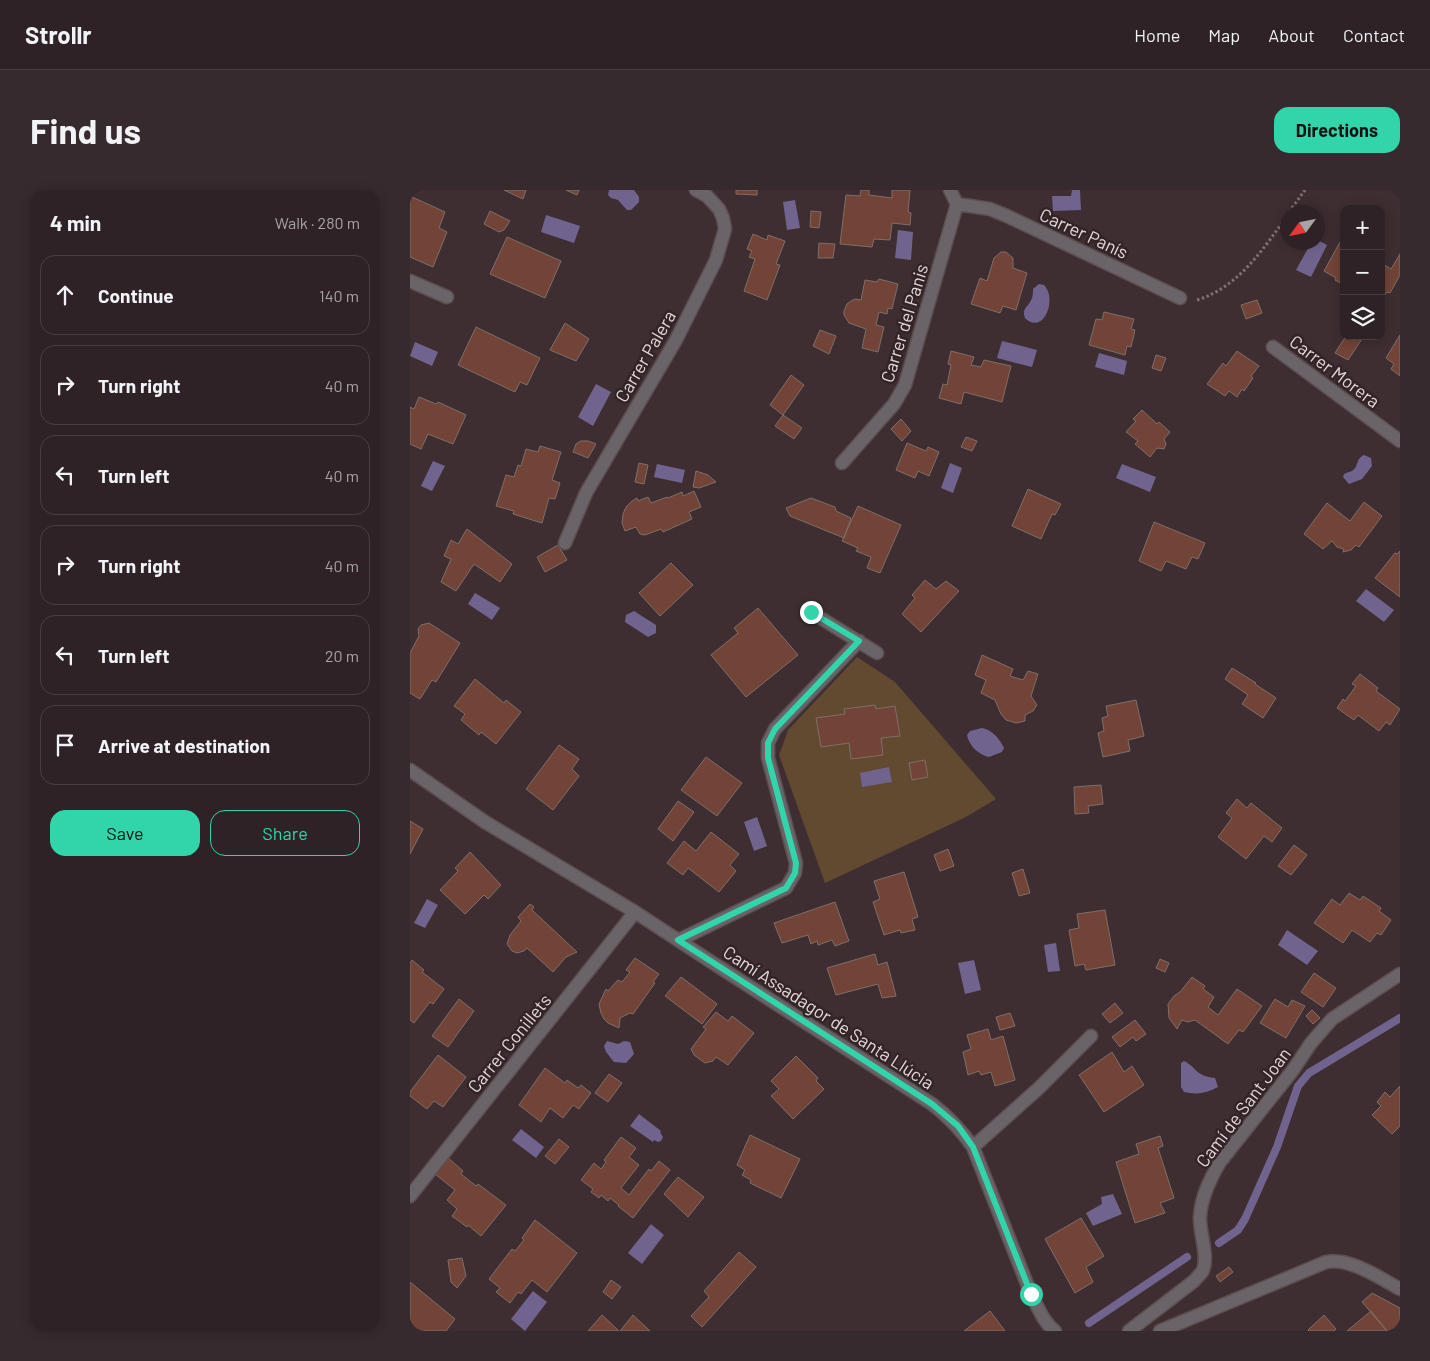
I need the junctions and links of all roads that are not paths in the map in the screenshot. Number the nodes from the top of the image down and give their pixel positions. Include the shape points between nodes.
1 (696, 190) edge
2 (950, 190) edge
3 (958, 204) junction
4 (410, 281) edge
5 (447, 297) dead end
6 (1180, 298) road end
7 (1273, 347) dead end
8 (1400, 441) edge
9 (842, 463) dead end
10 (566, 543) dead end
11 (811, 612) dead end
12 (859, 641) junction
13 (877, 653) dead end
14 (410, 770) edge
15 (635, 912) junction
16 (678, 940) junction
17 (1400, 974) edge
18 (1091, 1036) dead end
19 (973, 1147) junction
20 (410, 1196) edge
21 (1400, 1289) edge
22 (1055, 1331) edge
23 (1129, 1331) edge
24 (1160, 1331) edge

1 - 10 street, Carrer Palera via 707,196 723,218 725,229 716,260 676,340 586,493
2 - 3 street
3 - 6 street, Carrer Panís via 1006,216
3 - 9 street, Carrer del Panis via 905,385 894,404
4 - 5 street
7 - 8 street, Carrer Morera
11 - 12 street
12 - 13 street
12 - 16 street via 775,729 768,743 768,758 796,863 793,877 786,888
14 - 15 street, Camí Assadagor de Santa Llúcia via 485,822
15 - 16 street, Camí Assadagor de Santa Llúcia
15 - 20 street, Carrer Conillets
16 - 19 street, Camí Assadagor de Santa Llúcia via 932,1104 958,1126
17 - 23 street, Camí de Sant Joan via 1332,1019 1220,1162 1202,1202 1200,1218 1205,1261 1202,1271
18 - 19 street
19 - 22 street, Camí Assadagor de Santa Llúcia via 1031,1294 1042,1316
21 - 24 street via 1335,1260

